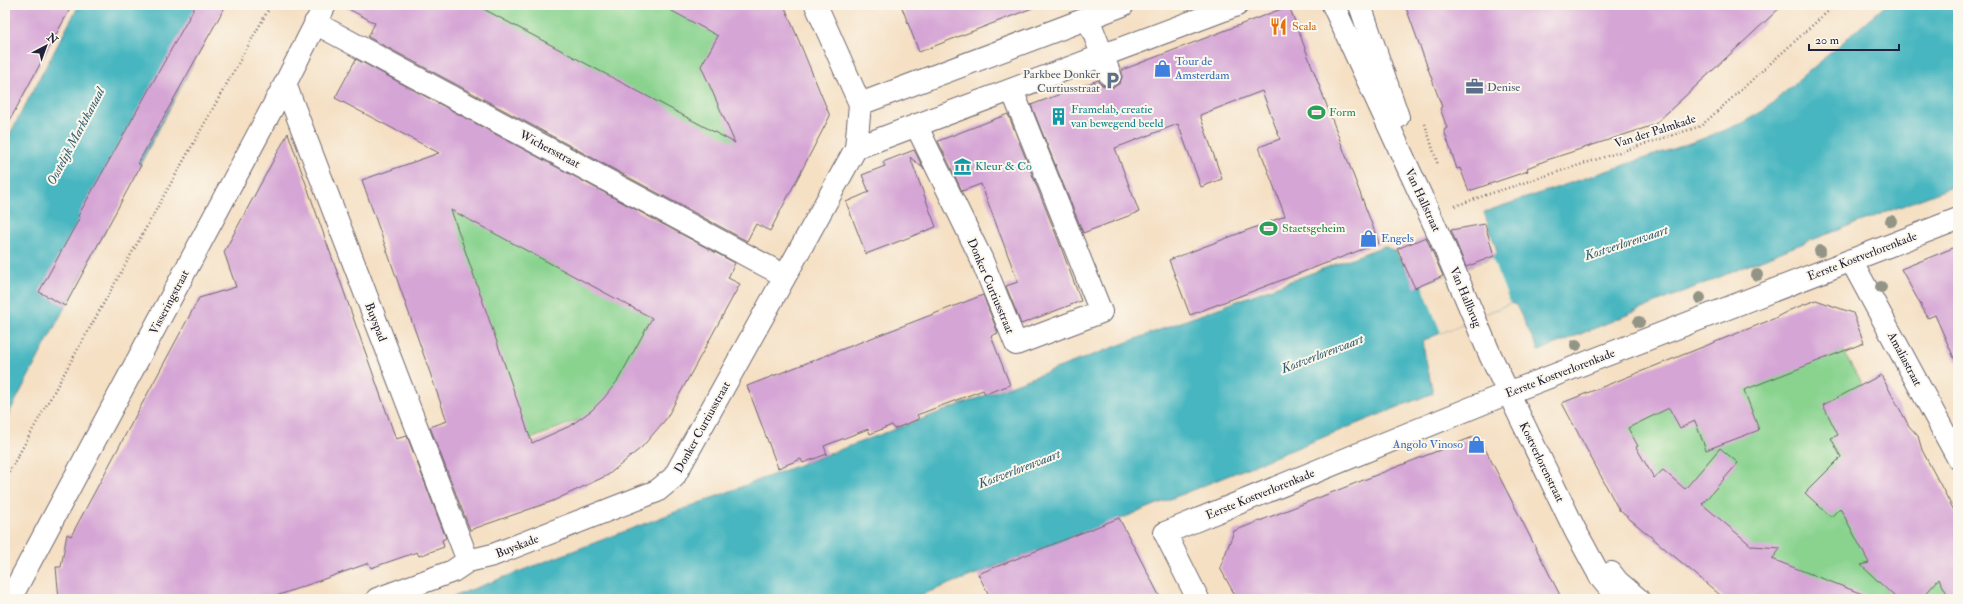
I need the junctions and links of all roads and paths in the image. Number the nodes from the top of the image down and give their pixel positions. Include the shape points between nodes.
1 (271, 5) edge
2 (816, 5) edge
3 (1123, 5) edge
4 (1237, 5) edge
5 (1333, 5) edge
6 (1360, 5) edge
7 (1835, 5) edge
8 (320, 14) edge
9 (1088, 18) junction
10 (1106, 66) junction
11 (285, 84) junction
12 (1012, 90) junction
13 (860, 104) junction
14 (916, 125) junction
15 (856, 148) junction
16 (1452, 207) dead end
17 (1958, 219) edge
18 (1440, 237) junction
19 (1852, 260) junction
20 (785, 276) junction
21 (1508, 393) junction
22 (1958, 458) edge
23 (5, 479) edge
24 (657, 491) joint
25 (1575, 530) junction
26 (468, 561) junction
27 (10, 599) edge
28 (378, 599) edge
29 (1198, 599) edge
30 (1618, 599) edge
31 (1638, 599) edge

1 - 23 path
2 - 13 street
3 - 9 street
4 - 10 street
5 - 18 street, Van Hallstraat
6 - 18 street, Van Hallstraat
7 - 16 path, Van der Palmkade via 1701,126
8 - 11 street, Visseringstraat
8 - 20 street, Wichersstraat
9 - 10 street
9 - 13 street
10 - 12 street
11 - 26 street, Buyspad
11 - 27 street, Visseringstraat
12 - 14 street
12 - 14 street, Donker Curtiusstraat via 1101,312 1016,344 981,258
13 - 15 street, Donker Curtiusstraat
14 - 15 street
15 - 20 street, Donker Curtiusstraat
17 - 19 street, Eerste Kostverlorenkade
18 - 21 street, Van Hallbrug
19 - 21 street, Eerste Kostverlorenkade
19 - 22 street, Amaliastraat
20 - 24 street, Donker Curtiusstraat via 674,477
21 - 25 street, Kostverlorenstraat
21 - 29 street, Eerste Kostverlorenkade via 1165,533
24 - 26 street, Buyskade via 493,555
25 - 30 street, Kostverlorenstraat via 1601,578
25 - 31 street, Kostverlorenstraat via 1618,582
26 - 28 street, Buyskade via 452,571

